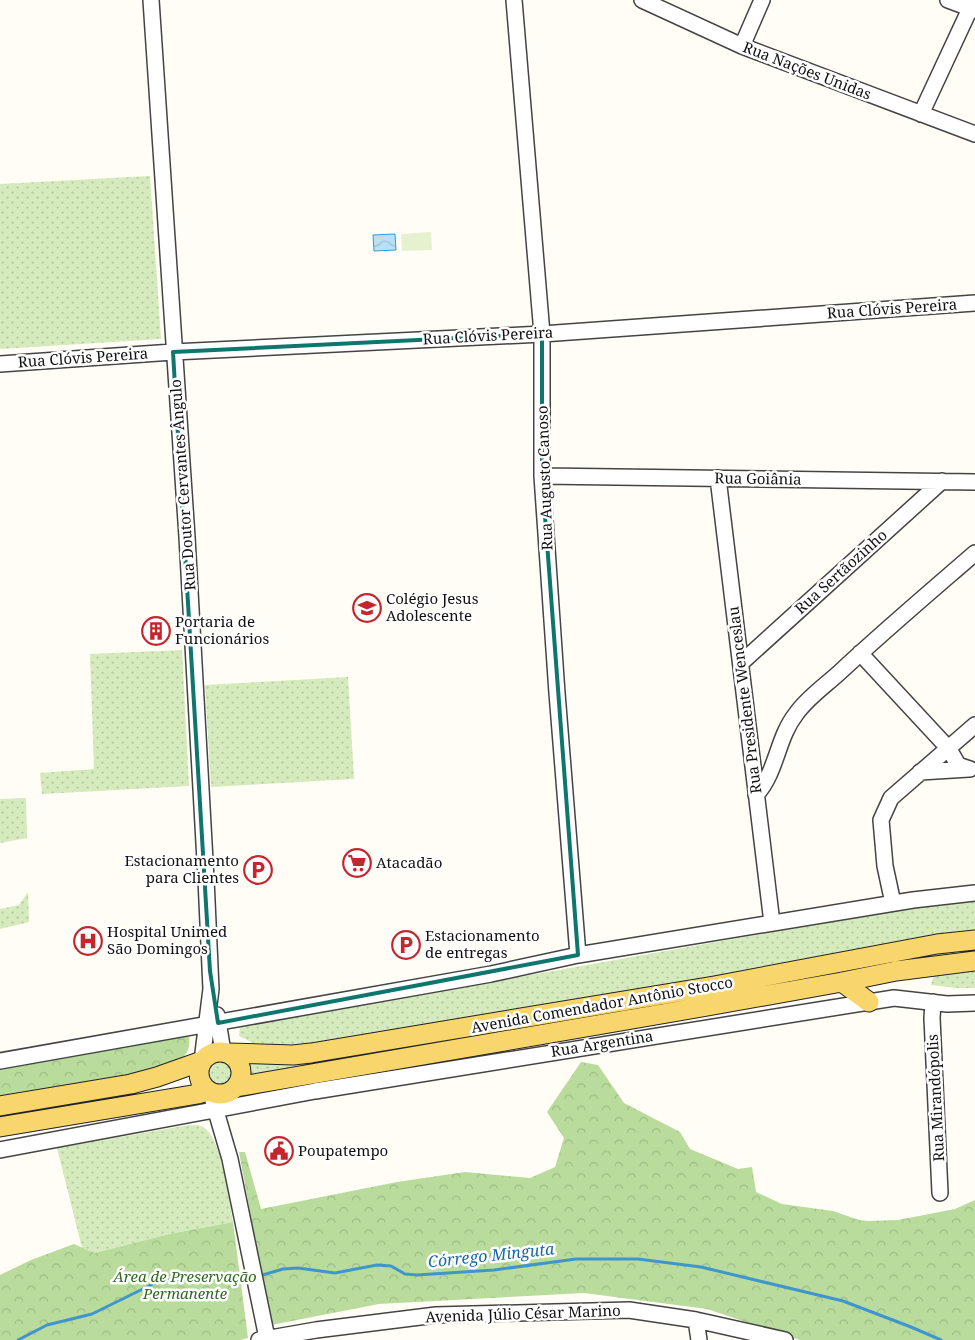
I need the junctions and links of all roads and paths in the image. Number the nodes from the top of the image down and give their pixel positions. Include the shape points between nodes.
1 (151, 0) edge
2 (514, 0) edge
3 (642, 0) edge
4 (762, 0) edge
5 (948, 0) edge
6 (973, 6) edge
7 (742, 46) junction
8 (921, 114) junction
9 (975, 134) edge
10 (975, 304) edge
11 (542, 334) junction
12 (173, 352) junction
13 (0, 364) edge
14 (542, 476) junction
15 (718, 478) junction
16 (942, 481) junction
17 (975, 482) edge
18 (975, 553) edge
19 (860, 653) junction
20 (741, 663) junction
21 (975, 725) edge
22 (949, 749) junction
23 (972, 769) edge
24 (920, 772) junction
25 (756, 795) junction
26 (975, 893) edge
27 (894, 903) junction
28 (772, 923) junction
29 (975, 940) edge
30 (578, 955) junction
31 (975, 961) edge
32 (842, 982) junction
33 (870, 1002) junction
34 (933, 1002) junction
35 (975, 1003) edge
36 (213, 1024) junction
37 (226, 1052) junction
38 (202, 1060) junction
39 (0, 1061) edge
40 (222, 1096) junction
41 (0, 1106) edge
42 (0, 1127) edge
43 (0, 1150) edge
44 (940, 1193) dead end
45 (696, 1320) junction
46 (317, 1335) edge
47 (263, 1339) edge
48 (699, 1340) edge
49 (785, 1340) edge

1 - 12 street, Rua Doutor Cervantes Ângulo
2 - 11 street, Rua Augusto Canoso
3 - 7 street, Rua Nações Unidas
4 - 7 street
5 - 6 street
6 - 8 street
7 - 8 street, Rua Nações Unidas
8 - 9 street, Rua Nações Unidas
10 - 11 street, Rua Clóvis Pereira
11 - 12 street, Rua Clóvis Pereira
11 - 14 street, Rua Augusto Canoso
12 - 13 street, Rua Clóvis Pereira
12 - 36 street, Rua Doutor Cervantes Ângulo via 187,537
14 - 15 street, Rua Goiânia
14 - 30 street, Rua Augusto Canoso
15 - 16 street, Rua Goiânia
15 - 20 street, Rua Presidente Wenceslau
16 - 17 street, Rua Goiânia
16 - 20 street, Rua Sertãozinho
18 - 19 street
19 - 22 street
19 - 25 street via 796,713 783,736 764,787
20 - 25 street, Rua Presidente Wenceslau
21 - 22 street
22 - 23 street via 958,765
22 - 24 street
23 - 24 street
24 - 27 street via 891,798 881,820 885,866
25 - 28 street, Rua Presidente Wenceslau
26 - 27 street
27 - 28 street
28 - 30 street
29 - 37 main road, Avenida Comendador Antônio Stocco via 311,1053
30 - 36 street via 491,974
31 - 32 main road, Avenida Comendador Antônio Stocco
32 - 33 main road
32 - 40 main road, Avenida Comendador Antônio Stocco
33 - 34 street, Rua Argentina via 894,998
33 - 40 street, Rua Argentina
34 - 35 street, Rua Argentina
34 - 44 street, Rua Mirandópolis
36 - 37 street
36 - 38 street, Rua Doutor Cervantes Ângulo
36 - 39 street
37 - 38 main road via 212,1053
37 - 40 main road via 237,1060 242,1071 241,1077
38 - 40 main road via 199,1079
38 - 41 main road via 131,1084
40 - 42 main road, Avenida Comendador Antônio Stocco via 198,1094
40 - 43 street, Rua Argentina
40 - 47 street via 230,1159 255,1277
45 - 46 street, Avenida Júlio César Marino via 629,1310 436,1315
45 - 48 street
45 - 49 street, Avenida Júlio César Marino
46 - 47 street, Avenida Júlio César Marino

